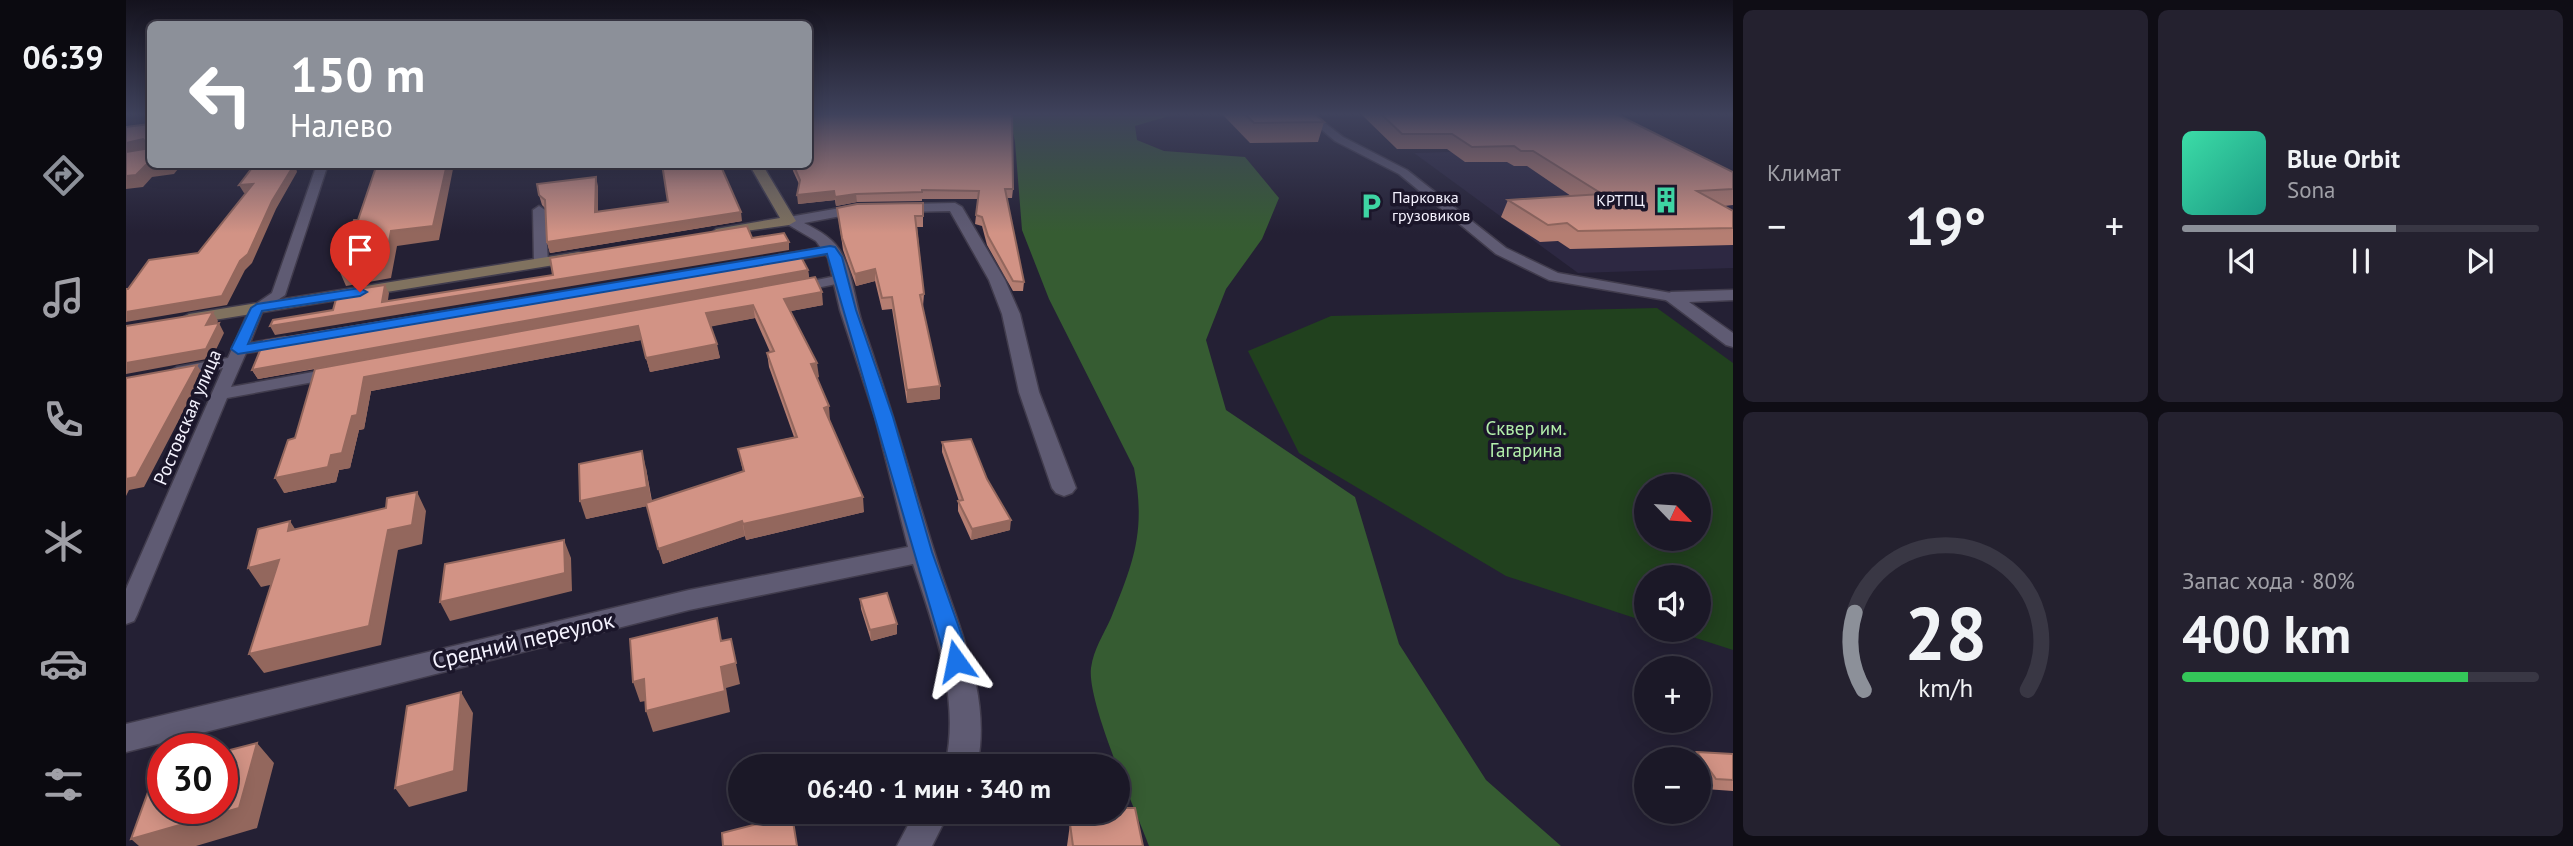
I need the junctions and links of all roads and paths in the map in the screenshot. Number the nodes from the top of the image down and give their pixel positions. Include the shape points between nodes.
1 (1367, 153) edge
2 (322, 168) edge
3 (757, 168) edge
4 (539, 210) dead end
5 (789, 221) junction
6 (706, 235) edge
7 (830, 250) junction
8 (596, 254) edge
9 (761, 262) edge
10 (541, 263) junction
11 (841, 279) junction
12 (776, 292) edge
13 (1733, 295) edge
14 (1671, 297) junction
15 (257, 308) junction
16 (178, 321) edge
17 (307, 338) edge
18 (1733, 341) edge
19 (235, 356) junction
20 (355, 370) edge
21 (166, 374) edge
22 (218, 395) junction
23 (1064, 488) dead end
24 (922, 552) junction
25 (126, 615) edge
26 (126, 738) edge
27 (964, 754) edge
28 (926, 824) edge
29 (914, 846) edge

1 - 14 lane via 1403,172 1516,260 1554,277
2 - 15 lane, Ростовская улица via 278,295
3 - 5 street
4 - 10 lane
5 - 6 street
5 - 7 street via 814,233
5 - 23 street via 857,209 955,207 1011,314 1029,392
7 - 9 lane
7 - 11 street
8 - 10 street
10 - 15 street
11 - 12 lane
11 - 24 street
13 - 14 street
14 - 18 street
15 - 16 street
15 - 19 lane, Ростовская улица
17 - 19 lane
19 - 21 lane
19 - 22 lane, Ростовская улица
20 - 22 lane
22 - 25 lane, Ростовская улица
24 - 26 street, Средний переулок via 690,600
24 - 27 street via 951,636 965,713
28 - 29 street

